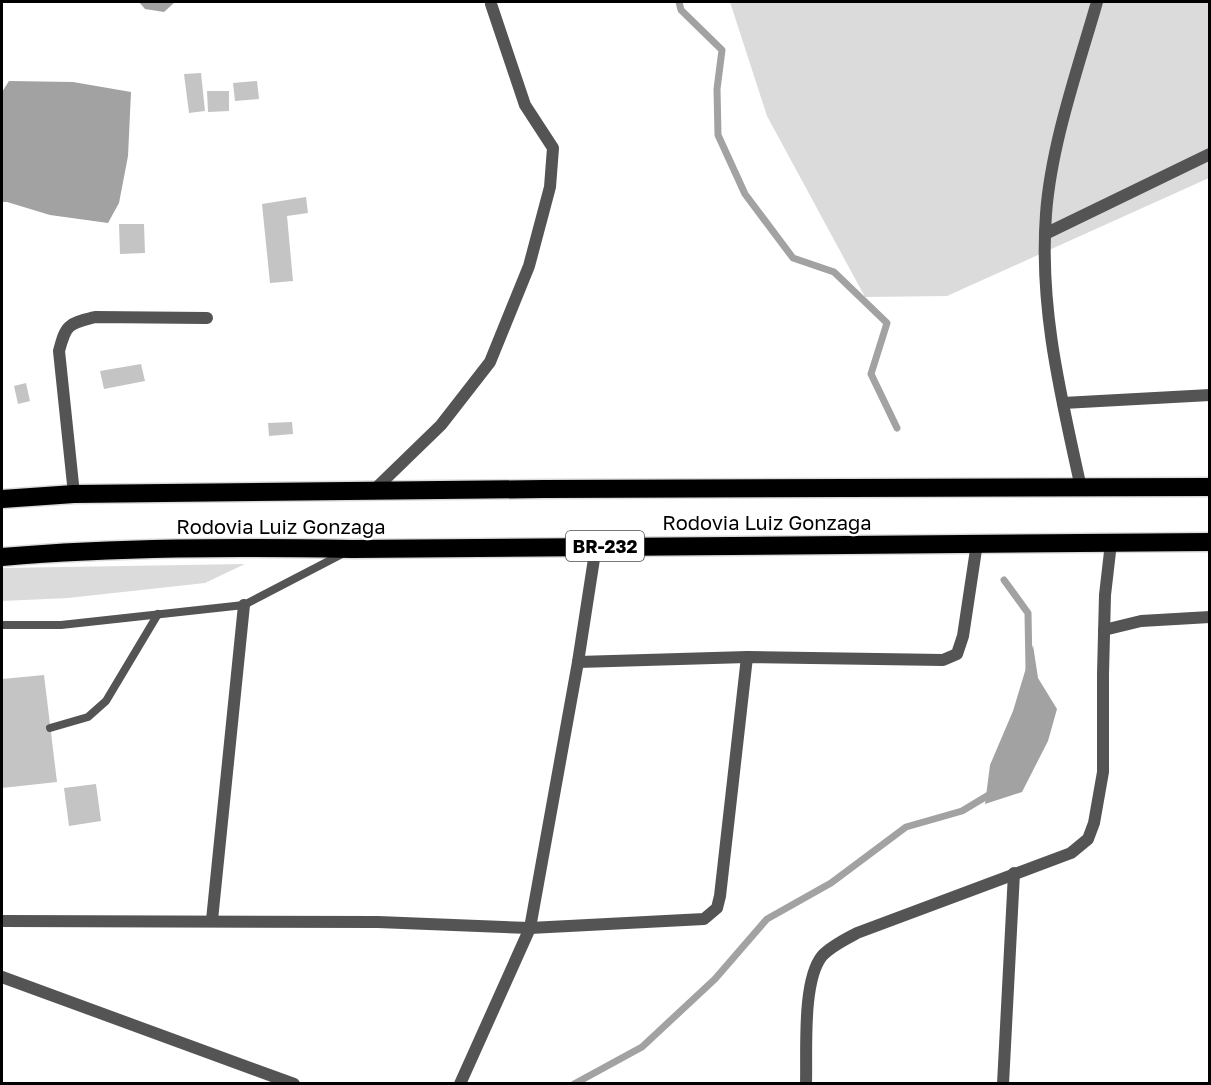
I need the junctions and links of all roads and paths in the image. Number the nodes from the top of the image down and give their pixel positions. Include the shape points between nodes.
1 (1097, 2) edge
2 (491, 4) dead end
3 (1209, 154) edge
4 (1045, 234) junction
5 (207, 318) dead end
6 (1209, 395) edge
7 (1063, 403) junction
8 (1209, 487) edge
9 (1081, 488) junction
10 (373, 490) junction
11 (74, 494) junction
12 (2, 499) edge
13 (1209, 542) edge
14 (977, 543) junction
15 (1111, 543) junction
16 (596, 546) junction
17 (352, 549) junction
18 (2, 557) edge
19 (244, 604) junction
20 (158, 615) junction
21 (1209, 617) edge
22 (2, 625) edge
23 (1104, 630) junction
24 (747, 657) junction
25 (578, 662) junction
26 (50, 728) dead end
27 (1014, 873) junction
28 (212, 920) junction
29 (2, 921) edge
30 (530, 928) junction
31 (2, 977) edge
32 (294, 1083) edge
33 (460, 1083) edge
34 (806, 1083) edge
35 (1003, 1083) edge

1 - 4 street via 1054,160
2 - 10 street via 525,105 553,148 550,187 529,266 490,362 441,425
3 - 4 street
4 - 7 street via 1049,336
5 - 11 street via 94,317 76,322 64,331 59,351
6 - 7 street
7 - 9 street
8 - 9 highway, Rodovia Luiz Gonzaga
9 - 10 highway, Rodovia Luiz Gonzaga
10 - 11 highway, Rodovia Luiz Gonzaga
11 - 12 highway, Rodovia Luiz Gonzaga
13 - 15 highway, Rodovia Luiz Gonzaga / BR-232
14 - 15 highway, Rodovia Luiz Gonzaga / BR-232
14 - 16 highway, Rodovia Luiz Gonzaga / BR-232
14 - 24 street via 957,654 943,660
15 - 23 street
16 - 17 highway, Rodovia Luiz Gonzaga / BR-232
16 - 25 street
17 - 18 highway, Rodovia Luiz Gonzaga / BR-232 via 228,547
17 - 19 lane
19 - 20 lane
19 - 28 street
20 - 22 lane via 61,626
20 - 26 lane via 106,701 88,717
21 - 23 street via 1141,621
23 - 27 street via 1103,772 1094,823 1088,839 1071,852
24 - 25 street
24 - 30 street via 717,908 704,919
25 - 30 street
27 - 34 street via 857,933 822,956 813,973 807,1018
27 - 35 street
28 - 29 street
28 - 30 street
30 - 33 street
31 - 32 street

